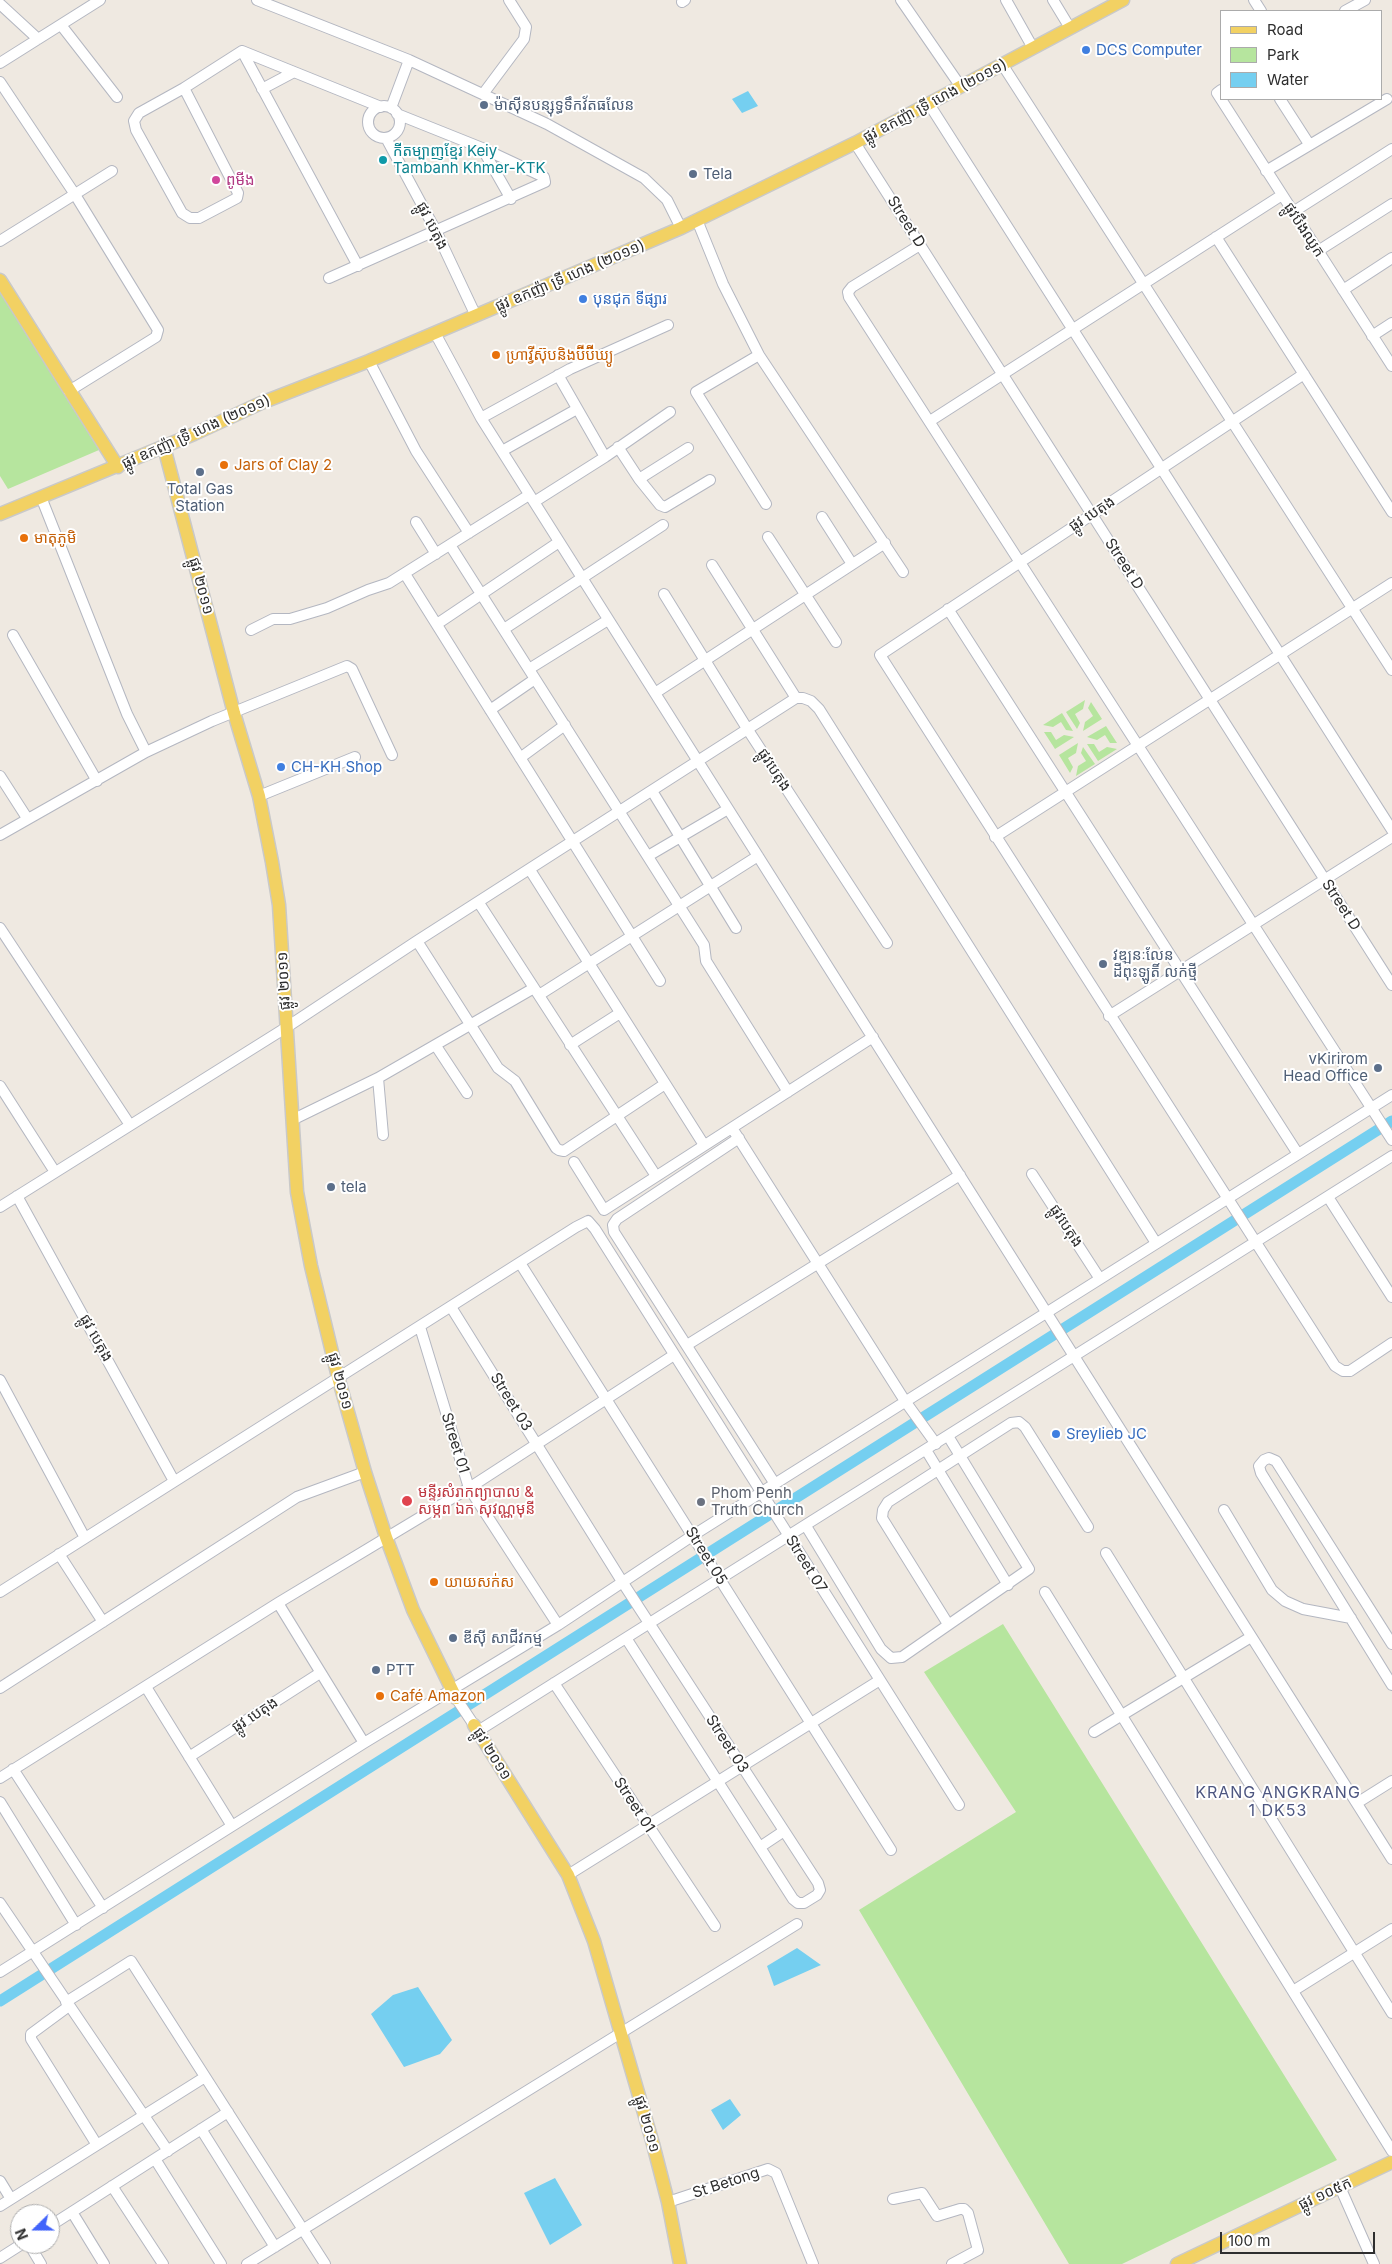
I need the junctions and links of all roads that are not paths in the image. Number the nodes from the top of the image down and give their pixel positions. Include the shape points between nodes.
1 (100, 0) edge
2 (257, 0) edge
3 (509, 0) edge
4 (901, 0) edge
5 (1006, 0) edge
6 (1053, 0) edge
7 (1123, 0) edge
8 (1365, 0) edge
9 (0, 4) edge
10 (1346, 10) edge
11 (61, 25) junction
12 (1070, 28) junction
13 (38, 39) junction
14 (1033, 48) junction
15 (242, 51) junction
16 (409, 60) junction
17 (0, 63) edge
18 (1002, 64) junction
19 (294, 72) junction
20 (0, 82) edge
21 (961, 87) junction
22 (184, 88) junction
23 (262, 88) junction
24 (483, 94) junction
25 (117, 98) dead end
26 (1387, 99) dead end
27 (1224, 100) edge
28 (1281, 100) edge
29 (929, 104) junction
30 (380, 107) junction
31 (394, 111) junction
32 (386, 138) junction
33 (855, 143) junction
34 (1309, 144) junction
35 (482, 148) junction
36 (1392, 149) edge
37 (112, 171) dead end
38 (1266, 171) junction
39 (74, 193) junction
40 (1282, 195) junction
41 (511, 199) junction
42 (1392, 204) edge
43 (1293, 212) junction
44 (697, 220) junction
45 (681, 228) junction
46 (436, 231) junction
47 (1216, 238) junction
48 (0, 241) edge
49 (920, 245) junction
50 (1318, 251) junction
51 (1392, 258) edge
52 (358, 266) junction
53 (329, 278) dead end
54 (0, 280) edge
55 (1145, 283) junction
56 (1343, 290) junction
57 (476, 316) junction
58 (1392, 323) edge
59 (668, 325) dead end
60 (1073, 329) junction
61 (435, 333) junction
62 (1372, 336) junction
63 (759, 355) junction
64 (368, 361) junction
65 (1392, 366) edge
66 (1003, 374) junction
67 (1304, 374) junction
68 (558, 375) junction
69 (69, 390) junction
70 (577, 409) junction
71 (670, 412) dead end
72 (481, 418) junction
73 (930, 421) junction
74 (1233, 421) junction
75 (164, 447) junction
76 (618, 447) junction
77 (688, 448) dead end
78 (502, 451) junction
79 (605, 457) junction
80 (118, 467) junction
81 (1161, 468) junction
82 (639, 479) junction
83 (710, 480) dead end
84 (41, 497) junction
85 (532, 499) junction
86 (766, 504) dead end
87 (1392, 512) edge
88 (0, 514) edge
89 (1092, 514) junction
90 (822, 517) dead end
91 (416, 522) dead end
92 (663, 525) dead end
93 (469, 533) junction
94 (768, 537) dead end
95 (559, 542) junction
96 (885, 543) junction
97 (450, 545) junction
98 (436, 554) junction
99 (1020, 561) junction
100 (852, 564) junction
101 (712, 565) dead end
102 (903, 572) dead end
103 (405, 574) junction
104 (582, 578) junction
105 (1392, 583) edge
106 (482, 594) junction
107 (664, 594) dead end
108 (806, 595) junction
109 (1352, 608) junction
110 (948, 609) junction
111 (608, 620) junction
112 (437, 624) junction
113 (753, 628) junction
114 (504, 629) junction
115 (251, 630) dead end
116 (13, 635) dead end
117 (836, 642) dead end
118 (1280, 654) junction
119 (706, 659) junction
120 (1392, 670) edge
121 (532, 674) junction
122 (655, 693) junction
123 (796, 698) junction
124 (1210, 699) junction
125 (490, 710) junction
126 (234, 713) junction
127 (565, 725) junction
128 (748, 730) junction
129 (1139, 745) junction
130 (146, 752) junction
131 (392, 755) dead end
132 (354, 757) dead end
133 (520, 758) junction
134 (698, 762) junction
135 (0, 776) edge
136 (97, 781) junction
137 (652, 791) junction
138 (1066, 792) junction
139 (259, 796) junction
140 (728, 809) junction
141 (620, 812) junction
142 (27, 818) junction
143 (1392, 830) edge
144 (0, 835) edge
145 (680, 837) junction
146 (995, 837) junction
147 (1392, 837) edge
148 (573, 842) junction
149 (648, 856) junction
150 (758, 856) junction
151 (530, 870) junction
152 (1325, 880) junction
153 (711, 886) junction
154 (479, 902) junction
155 (680, 906) junction
156 (1254, 925) junction
157 (0, 928) edge
158 (736, 928) dead end
159 (632, 936) junction
160 (417, 941) junction
161 (887, 943) dead end
162 (589, 964) junction
163 (1181, 971) junction
164 (660, 981) dead end
165 (1392, 985) edge
166 (536, 992) junction
167 (620, 1012) junction
168 (1109, 1016) junction
169 (470, 1026) junction
170 (287, 1027) junction
171 (873, 1037) junction
172 (570, 1045) junction
173 (436, 1046) junction
174 (378, 1078) junction
175 (665, 1084) junction
176 (0, 1086) edge
177 (788, 1092) junction
178 (467, 1094) dead end
179 (1392, 1095) edge
180 (1373, 1110) junction
181 (616, 1116) junction
182 (292, 1120) junction
183 (130, 1126) junction
184 (732, 1128) junction
185 (383, 1135) dead end
186 (738, 1138) junction
187 (1392, 1140) edge
188 (704, 1145) junction
189 (1298, 1154) junction
190 (1392, 1156) edge
191 (574, 1162) dead end
192 (55, 1172) junction
193 (1032, 1174) dead end
194 (960, 1175) junction
195 (656, 1176) junction
196 (17, 1196) junction
197 (1328, 1197) junction
198 (1229, 1202) junction
199 (0, 1207) edge
200 (1253, 1239) junction
201 (1156, 1243) junction
202 (817, 1262) junction
203 (520, 1263) junction
204 (1100, 1279) junction
205 (1392, 1297) edge
206 (451, 1307) junction
207 (1050, 1317) junction
208 (420, 1327) junction
209 (1392, 1343) edge
210 (687, 1344) junction
211 (1073, 1354) junction
212 (674, 1355) junction
213 (338, 1377) junction
214 (0, 1380) edge
215 (606, 1399) junction
216 (906, 1401) junction
217 (948, 1436) junction
218 (933, 1440) junction
219 (537, 1444) junction
220 (926, 1450) junction
221 (961, 1456) junction
222 (938, 1470) junction
223 (364, 1472) junction
224 (174, 1481) junction
225 (775, 1484) junction
226 (469, 1488) junction
227 (763, 1496) junction
228 (1224, 1510) dead end
229 (806, 1526) junction
230 (1088, 1527) dead end
231 (786, 1532) junction
232 (386, 1537) junction
233 (85, 1538) junction
234 (695, 1539) junction
235 (1106, 1553) dead end
236 (59, 1554) junction
237 (719, 1577) junction
238 (624, 1584) junction
239 (1008, 1585) junction
240 (0, 1592) edge
241 (1045, 1592) dead end
242 (278, 1603) junction
243 (1351, 1618) junction
244 (103, 1622) junction
245 (648, 1622) junction
246 (948, 1624) junction
247 (558, 1626) junction
248 (1252, 1637) junction
249 (626, 1638) junction
250 (1392, 1644) edge
251 (320, 1673) junction
252 (1183, 1678) junction
253 (880, 1680) junction
254 (554, 1683) junction
255 (1392, 1685) edge
256 (146, 1687) junction
257 (0, 1688) edge
258 (454, 1694) junction
259 (1122, 1715) junction
260 (811, 1723) junction
261 (476, 1728) junction
262 (1094, 1732) dead end
263 (364, 1743) junction
264 (189, 1757) junction
265 (741, 1766) junction
266 (13, 1769) junction
267 (0, 1778) edge
268 (1392, 1781) edge
269 (717, 1782) junction
270 (0, 1802) edge
271 (1357, 1803) junction
272 (960, 1805) dead end
273 (232, 1826) junction
274 (647, 1826) junction
275 (784, 1831) junction
276 (760, 1847) junction
277 (891, 1850) dead end
278 (1392, 1859) edge
279 (568, 1875) junction
280 (0, 1903) edge
281 (103, 1908) junction
282 (796, 1924) dead end
283 (76, 1925) junction
284 (716, 1926) dead end
285 (1392, 1928) edge
286 (32, 1952) junction
287 (1354, 1952) junction
288 (0, 1972) edge
289 (1293, 1991) junction
290 (68, 2004) junction
291 (1392, 2013) edge
292 (620, 2034) junction
293 (205, 2076) junction
294 (228, 2112) junction
295 (144, 2115) junction
296 (201, 2129) junction
297 (97, 2145) junction
298 (168, 2151) junction
299 (1392, 2151) edge
300 (155, 2159) junction
301 (1392, 2162) edge
302 (0, 2181) edge
303 (112, 2186) junction
304 (1340, 2186) junction
305 (893, 2198) dead end
306 (11, 2199) junction
307 (668, 2202) junction
308 (0, 2206) edge
309 (72, 2212) junction
310 (60, 2220) edge
311 (303, 2230) junction
312 (275, 2247) junction
313 (1183, 2263) edge
314 (104, 2264) edge
315 (163, 2264) edge
316 (221, 2264) edge
317 (247, 2264) edge
318 (325, 2264) edge
319 (680, 2264) edge
320 (813, 2264) edge
321 (952, 2264) edge
322 (1374, 2264) edge

1 - 11 street
2 - 16 street
3 - 24 street via 526,27 524,39
4 - 21 street
5 - 14 street
6 - 12 street
7 - 12 main road, ផ្លូវ ឧកញ៉ា ទ្រី ហេង (២០១១)
8 - 10 street
9 - 13 street
11 - 13 street
11 - 25 street
12 - 14 main road, ផ្លូវ ឧកញ៉ា ទ្រី ហេង (២០១១)
13 - 17 street
14 - 18 main road, ផ្លូវ ឧកញ៉ា ទ្រី ហេង (២០១១)
15 - 19 street
15 - 22 street
15 - 23 street
16 - 24 street
16 - 31 street
18 - 21 main road, ផ្លូវ ឧកញ៉ា ទ្រី ហេង (២០១១)
18 - 55 street
19 - 23 street
19 - 30 street
20 - 39 street
21 - 29 main road, ផ្លូវ ឧកញ៉ា ទ្រី ហេង (២០១១)
22 - 22 street via 139,113 134,120 136,130 182,213 190,218 199,218 237,198 238,193
23 - 52 street
24 - 45 street via 547,124 644,178 667,200
26 - 34 street
27 - 38 street, ផ្លូវបឹងឈូក
28 - 34 street
29 - 33 main road, ផ្លូវ ឧកញ៉ា ទ្រី ហេង (២០១១)
29 - 60 street
30 - 31 street
30 - 32 street via 369,116 369,127 375,136
31 - 32 street via 398,129
31 - 35 street
32 - 46 street, ផ្លូវ បេតុង
33 - 44 main road, ផ្លូវ ឧកញ៉ា ទ្រី ហេង (២០១១)
33 - 49 street, Street D
34 - 38 street
35 - 41 street
35 - 41 street via 545,179 544,183
36 - 43 street
37 - 39 street
38 - 40 street, ផ្លូវបឹងឈូក
39 - 48 street
39 - 69 street via 158,330 156,336
40 - 43 street, ផ្លូវបឹងឈូក
40 - 47 street
41 - 46 street
42 - 50 street
43 - 50 street, ផ្លូវបឹងឈូក
44 - 45 main road, ផ្លូវ ឧកញ៉ា ទ្រី ហេង (២០១១)
44 - 63 street via 723,284
45 - 57 main road, ផ្លូវ ឧកញ៉ា ទ្រី ហេង (២០១១)
46 - 52 street
46 - 57 street, ផ្លូវ បេតុង
47 - 55 street
47 - 67 street
49 - 66 street, Street D
49 - 73 street via 848,292
50 - 56 street, ផ្លូវបឹងឈូក
51 - 56 street
52 - 53 street
54 - 69 main road
55 - 60 street
55 - 74 street
56 - 62 street, ផ្លូវបឹងឈូក
57 - 61 main road, ផ្លូវ ឧកញ៉ា ទ្រី ហេង (២០១១)
58 - 62 street
59 - 68 street
60 - 66 street
60 - 81 street
61 - 64 main road, ផ្លូវ ឧកញ៉ា ទ្រី ហេង (២០១១)
61 - 72 street
62 - 65 street, ផ្លូវបឹងឈូក
63 - 86 street via 696,392
63 - 96 street
64 - 75 main road, ផ្លូវ ឧកញ៉ា ទ្រី ហេង (២០១១) via 261,403
64 - 93 street via 416,451
66 - 73 street
66 - 89 street, Street D
67 - 74 street, ផ្លូវ បេតុង
67 - 87 street
68 - 70 street
68 - 72 street
69 - 80 main road
70 - 78 street
70 - 79 street
71 - 76 street
72 - 78 street
73 - 99 street
74 - 81 street, ផ្លូវ បេតុង
74 - 109 street
75 - 80 main road, ផ្លូវ ឧកញ៉ា ទ្រី ហេង (២០១១)
75 - 126 main road, ផ្លូវ ២០១១
76 - 79 street
76 - 82 street
77 - 82 street
78 - 85 street
79 - 85 street
80 - 84 main road, ផ្លូវ ឧកញ៉ា ទ្រី ហេង (២០១១)
81 - 89 street, ផ្លូវ បេតុង
81 - 118 street
82 - 83 street via 665,507
84 - 88 main road, ផ្លូវ ឧកញ៉ា ទ្រី ហេង (២០១១)
84 - 130 street via 126,714
85 - 93 street
85 - 95 street
89 - 99 street, ផ្លូវ បេតុង
89 - 124 street, Street D
90 - 100 street
91 - 98 street
92 - 104 street
93 - 97 street
94 - 108 street
95 - 104 street
95 - 106 street
96 - 100 street
96 - 102 street
97 - 98 street
97 - 106 street
98 - 103 street
99 - 110 street, ផ្លូវ បេតុង
99 - 129 street
100 - 108 street
101 - 113 street
103 - 112 street
103 - 115 street via 328,608 273,620
104 - 111 street
104 - 114 street
105 - 109 street
106 - 112 street
106 - 114 street
107 - 119 street, ផ្លូវបេតុង
108 - 113 street
108 - 117 street
109 - 118 street
109 - 120 street
110 - 138 street
110 - 146 street, ផ្លូវ បេតុង via 880,655
111 - 121 street
111 - 122 street
112 - 125 street
113 - 119 street
113 - 123 street
114 - 121 street
116 - 136 street
118 - 124 street
118 - 143 street
119 - 122 street
119 - 128 street, ផ្លូវបេតុង
121 - 125 street
121 - 127 street
122 - 134 street
123 - 128 street
123 - 201 street via 811,701 819,709
124 - 129 street
124 - 152 street, Street D
125 - 133 street
126 - 130 street
126 - 131 street via 349,666
126 - 139 main road, ផ្លូវ ២០១១
127 - 133 street
127 - 141 street
128 - 134 street
128 - 161 street, ផ្លូវបេតុង
129 - 138 street
129 - 156 street
130 - 136 street
132 - 139 street
133 - 148 street
134 - 137 street
134 - 140 street
135 - 142 street
136 - 142 street
137 - 141 street
137 - 145 street
138 - 146 street
138 - 163 street
139 - 170 main road, ផ្លូវ ២០១១ via 279,905
140 - 145 street
140 - 150 street
141 - 148 street
141 - 149 street
142 - 144 street
145 - 149 street
145 - 153 street
146 - 168 street
147 - 152 street
148 - 151 street
148 - 159 street
149 - 155 street
150 - 153 street
150 - 171 street
151 - 154 street
151 - 162 street
152 - 156 street
152 - 165 street, Street D
153 - 155 street
153 - 158 street
154 - 160 street
154 - 166 street
155 - 159 street
155 - 177 street via 704,945 706,960
156 - 163 street
156 - 180 street
157 - 183 street
159 - 162 street
159 - 164 street
160 - 169 street
160 - 170 street
162 - 166 street
162 - 167 street
163 - 168 street
163 - 189 street
166 - 169 street
166 - 172 street
167 - 172 street
167 - 175 street
168 - 198 street
169 - 173 street
169 - 181 street via 498,1068 515,1081 559,1150 564,1151
170 - 182 main road, ផ្លូវ ២០១១
170 - 183 street
171 - 177 street
171 - 194 street
172 - 181 street
173 - 174 street
173 - 178 street
174 - 182 street
174 - 185 street
175 - 181 street
175 - 188 street
176 - 192 street
177 - 184 street
179 - 180 street
180 - 187 street
180 - 189 street
181 - 195 street
182 - 213 main road, ផ្លូវ ២០១១ via 297,1192
183 - 192 street
184 - 186 street
184 - 188 street
186 - 202 street
186 - 210 street via 617,1219 613,1225 614,1232
188 - 195 street
189 - 198 street
190 - 197 street
191 - 195 street via 604,1210
192 - 196 street
193 - 204 street, ផ្លូវបេតុង
194 - 202 street
194 - 207 street
196 - 199 street
196 - 224 street, ផ្លូវ បេតុង
197 - 200 street
197 - 205 street
198 - 200 street
198 - 201 street
200 - 209 street via 1335,1366 1350,1371
200 - 211 street
201 - 204 street
202 - 210 street
202 - 216 street
203 - 206 street
203 - 212 street, Street 07 via 588,1222 596,1229
203 - 215 street, Street 05
204 - 207 street
206 - 208 street
206 - 219 street, Street 03
207 - 211 street
207 - 216 street
208 - 213 street
208 - 226 street, Street 01
210 - 225 street
211 - 217 street
211 - 248 street
212 - 215 street
212 - 227 street, Street 07
213 - 223 main road, ផ្លូវ ២០១១
213 - 224 street
214 - 233 street
215 - 219 street
215 - 234 street, Street 05
216 - 218 street
216 - 225 street
217 - 218 street
217 - 221 street
218 - 220 street
219 - 226 street
219 - 238 street, Street 03
220 - 222 street
220 - 229 street
221 - 222 street
221 - 230 street via 1011,1423 1019,1422
221 - 239 street via 1030,1569
222 - 239 street
222 - 246 street via 888,1502 882,1510 882,1518
223 - 232 main road, ផ្លូវ ២០១១
223 - 244 street via 297,1497
224 - 233 street
225 - 227 street
226 - 232 street
226 - 247 street, Street 01
227 - 231 street, Street 07
227 - 234 street
228 - 243 street via 1272,1590 1285,1601 1304,1609
229 - 231 street
229 - 246 street via 881,1649 891,1658 902,1657
231 - 237 street
231 - 253 street, Street 07
232 - 242 street
232 - 258 main road, ផ្លូវ ២០១១ via 413,1610
233 - 236 street
234 - 237 street, Street 05
234 - 238 street
235 - 252 street
236 - 240 street
236 - 244 street
237 - 245 street
237 - 260 street, Street 05
238 - 245 street, Street 03
238 - 247 street
239 - 246 street
241 - 259 street
242 - 251 street
242 - 256 street
243 - 250 street via 1261,1473 1259,1466 1264,1460 1276,1461
243 - 255 street
244 - 257 street
245 - 249 street
245 - 265 street, Street 03
247 - 258 street
248 - 252 street
248 - 271 street
249 - 254 street
249 - 269 street, Street 03
251 - 263 street
251 - 264 street, ផ្លូវ បេតុង
252 - 259 street
252 - 287 street
253 - 260 street
253 - 272 street, Street 07
254 - 261 street
254 - 274 street, Street 01
256 - 264 street
256 - 266 street
258 - 261 street, ផ្លូវ ២០១១
258 - 263 street
259 - 262 street
259 - 289 street
260 - 265 street
260 - 277 street, Street 05
261 - 279 main road, ផ្លូវ ២០១១
263 - 273 street
264 - 273 street
265 - 269 street
265 - 275 street, Street 03
266 - 267 street
266 - 281 street
268 - 271 street
269 - 274 street
269 - 276 street, Street 03
270 - 283 street
271 - 278 street
273 - 281 street
274 - 279 street
274 - 284 street, Street 01
275 - 276 street
275 - 276 street, Street 03 via 818,1883 820,1890 817,1895 798,1904
279 - 292 main road, ផ្លូវ ២០១១ via 594,1941
280 - 286 street
281 - 283 street
282 - 292 street
283 - 286 street
285 - 287 street
286 - 288 street
286 - 290 street
287 - 289 street
287 - 291 street
289 - 299 street
290 - 293 street via 131,1960
290 - 295 street
290 - 297 street via 31,2034 30,2039
292 - 307 main road, ផ្លូវ ២០១១
292 - 311 street
293 - 294 street
293 - 295 street
294 - 296 street
294 - 311 street
295 - 297 street
295 - 298 street
296 - 298 street
296 - 312 street
297 - 306 street
298 - 300 street
300 - 303 street
300 - 316 street
301 - 304 main road, ផ្លូវ ១០៥ក
302 - 306 street
303 - 309 street
303 - 315 street
304 - 313 main road, ផ្លូវ ១០៥ក
304 - 322 street
305 - 321 street via 922,2194 937,2216 960,2209 968,2213 978,2250
306 - 308 street
307 - 319 main road, ផ្លូវ ២០១១
307 - 320 street, St Betong via 768,2169 776,2173
309 - 310 street
309 - 314 street
311 - 312 street
311 - 318 street
312 - 317 street

